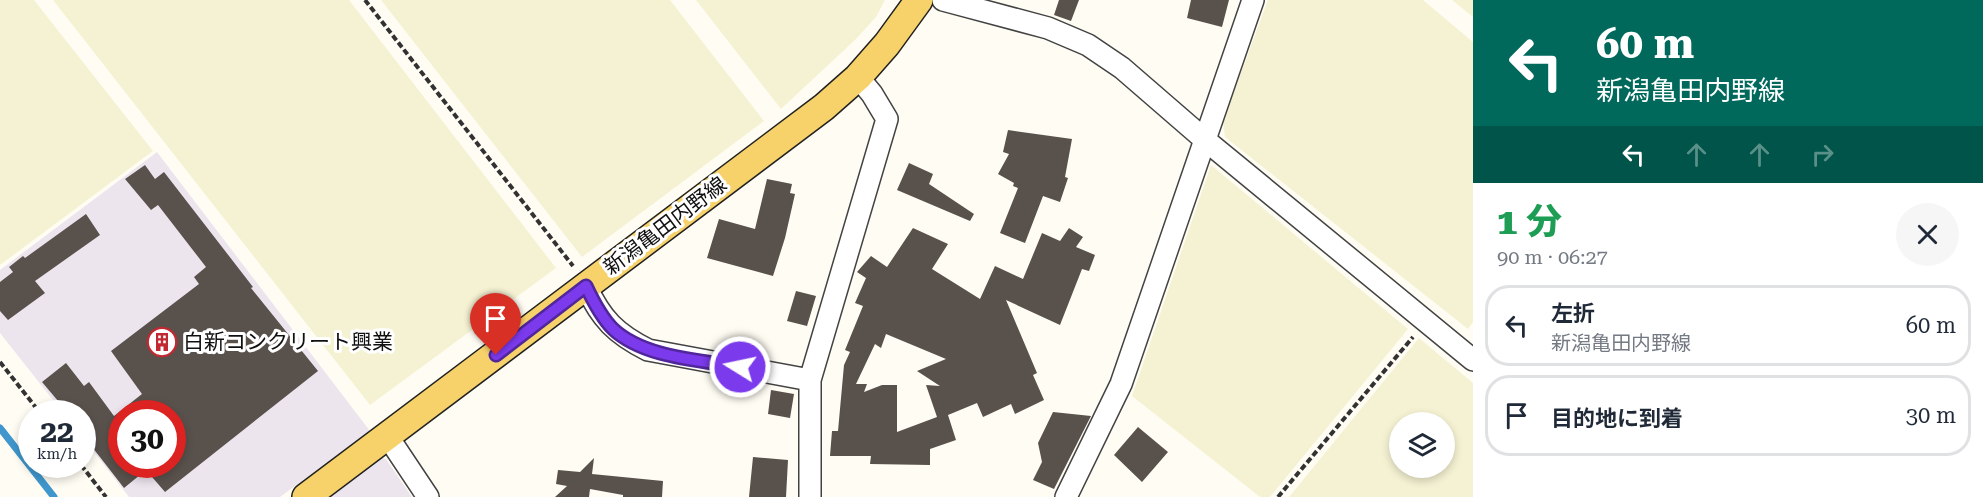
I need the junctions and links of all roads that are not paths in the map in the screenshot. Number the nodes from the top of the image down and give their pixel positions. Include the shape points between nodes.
1 (919, 0) edge
2 (943, 0) edge
3 (1253, 0) edge
4 (858, 77) junction
5 (1204, 139) junction
6 (586, 286) junction
7 (1473, 360) edge
8 (810, 380) junction
9 (388, 437) junction
10 (306, 497) edge
11 (428, 497) edge
12 (810, 497) edge
13 (1066, 497) edge

1 - 4 main road, 新潟亀田内野線
2 - 5 street via 1048,28 1088,45 1122,68
3 - 5 street
4 - 6 main road, 新潟亀田内野線 via 824,107
4 - 8 street via 887,119
5 - 7 street
5 - 13 street via 1121,384
6 - 8 street via 594,305 612,328 648,350
6 - 9 main road, 新潟亀田内野線
8 - 12 street
9 - 10 main road, 新潟亀田内野線
9 - 11 street

